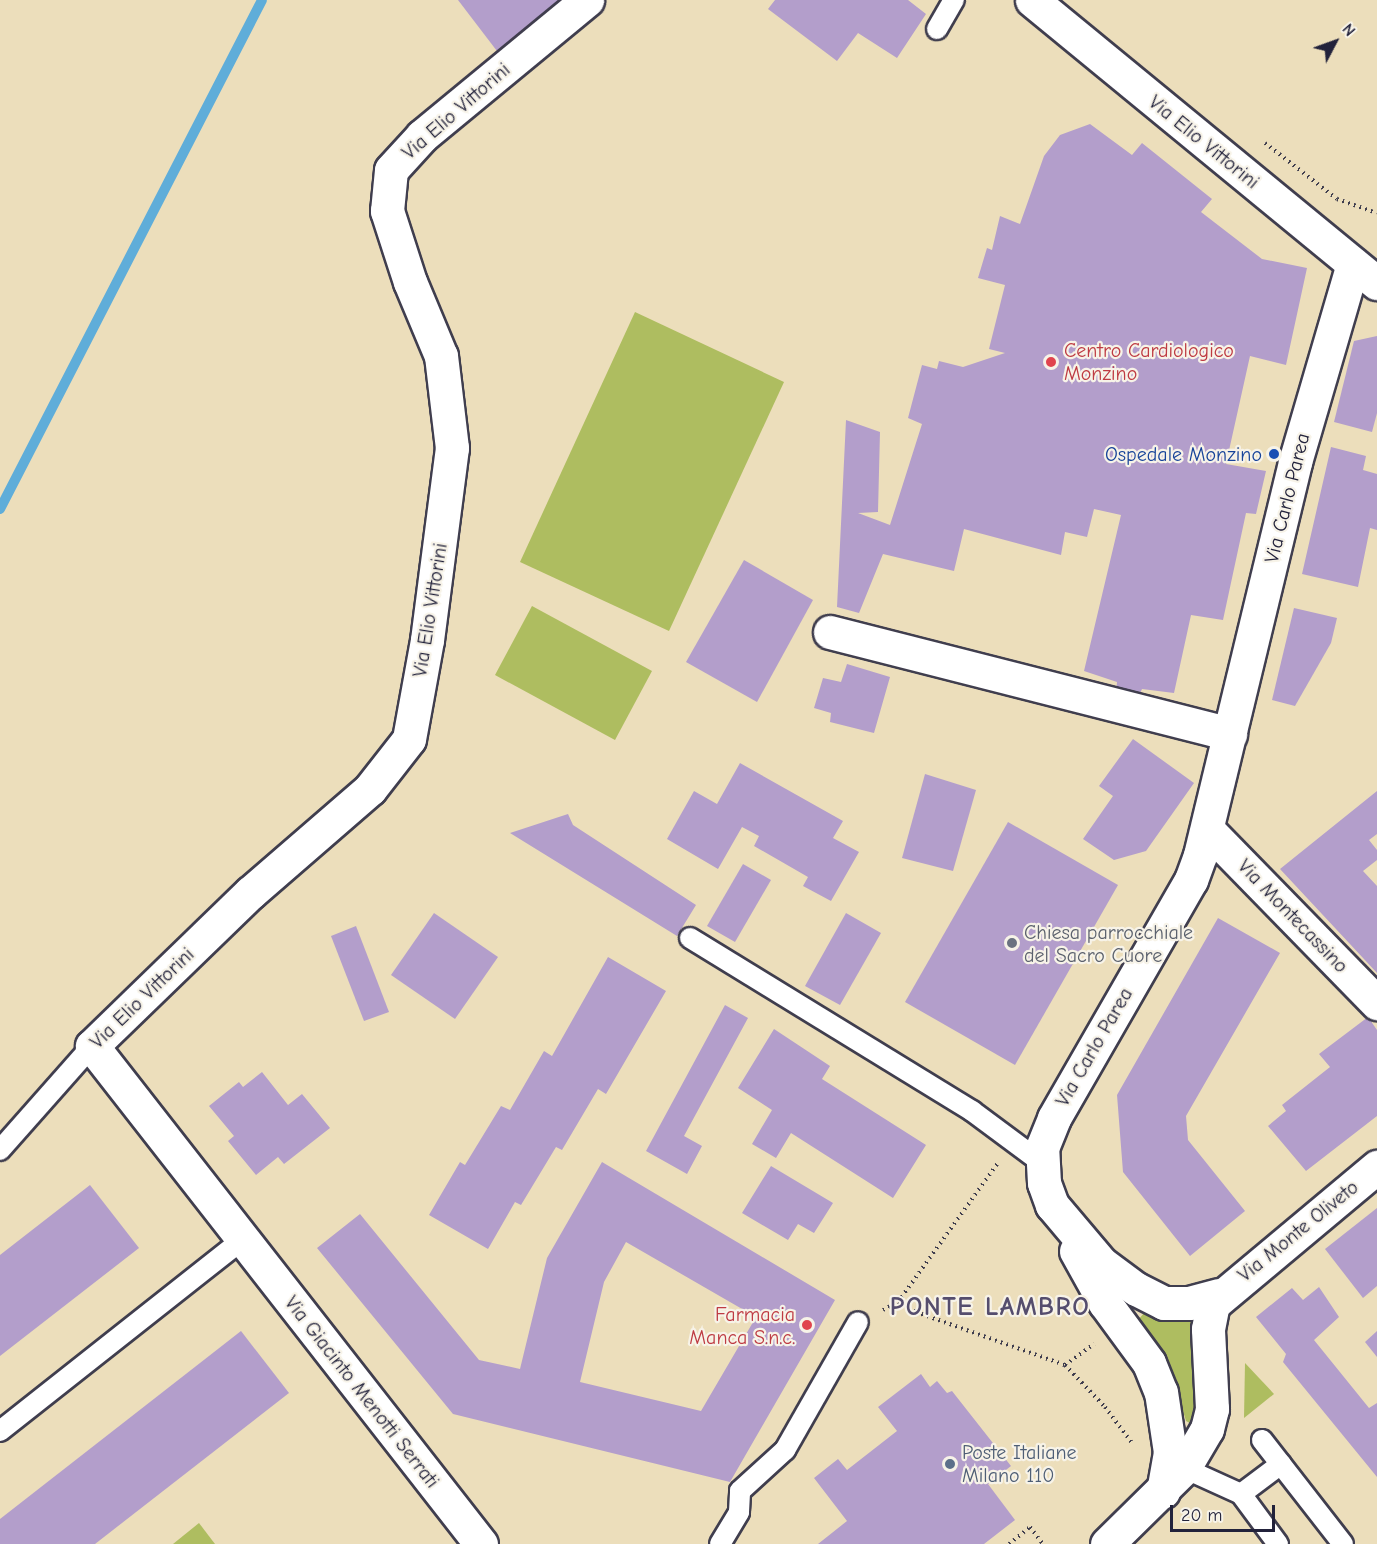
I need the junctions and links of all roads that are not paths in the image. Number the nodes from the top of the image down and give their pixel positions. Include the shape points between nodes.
1 (587, 0) edge
2 (954, 0) edge
3 (1032, 0) edge
4 (937, 29) dead end
5 (1365, 273) edge
6 (830, 632) dead end
7 (1230, 734) junction
8 (1208, 830) junction
9 (690, 938) dead end
10 (1377, 1003) edge
11 (92, 1046) junction
12 (0, 1150) edge
13 (1042, 1163) junction
14 (1377, 1167) edge
15 (1060, 1220) junction
16 (243, 1239) junction
17 (1220, 1295) junction
18 (858, 1322) road end
19 (0, 1431) edge
20 (1262, 1440) dead end
21 (1281, 1464) junction
22 (1172, 1474) junction
23 (1241, 1494) junction
24 (481, 1544) edge
25 (720, 1544) edge
26 (1107, 1544) edge
27 (1278, 1544) edge
28 (1343, 1544) edge

1 - 11 street, Via Elio Vittorini via 422,136 391,170 387,211 410,282 441,356 452,448 427,640 409,739 370,789 249,893
2 - 4 lane
3 - 5 street, Via Elio Vittorini
5 - 7 street, Via Carlo Parea via 1295,462
6 - 7 street
7 - 8 street, Via Carlo Parea
8 - 10 street, Via Montecassino
8 - 13 street, Via Carlo Parea via 1191,880 1050,1125
9 - 13 lane via 972,1111
11 - 12 lane, Via Elio Vittorini
11 - 16 street, Via Giacinto Menotti Serrati
13 - 15 street, Via Carlo Parea via 1047,1195
14 - 17 street, Via Monte Oliveto
15 - 17 street, Via Carlo Parea via 1101,1263 1156,1300 1181,1304
15 - 22 street via 1105,1303 1154,1373 1169,1428
16 - 19 lane
16 - 24 street, Via Giacinto Menotti Serrati
17 - 22 street via 1208,1319 1211,1418
18 - 25 lane via 785,1450 740,1491 739,1512
20 - 21 lane
21 - 23 lane
21 - 28 lane
22 - 23 lane
22 - 26 street
23 - 27 lane

